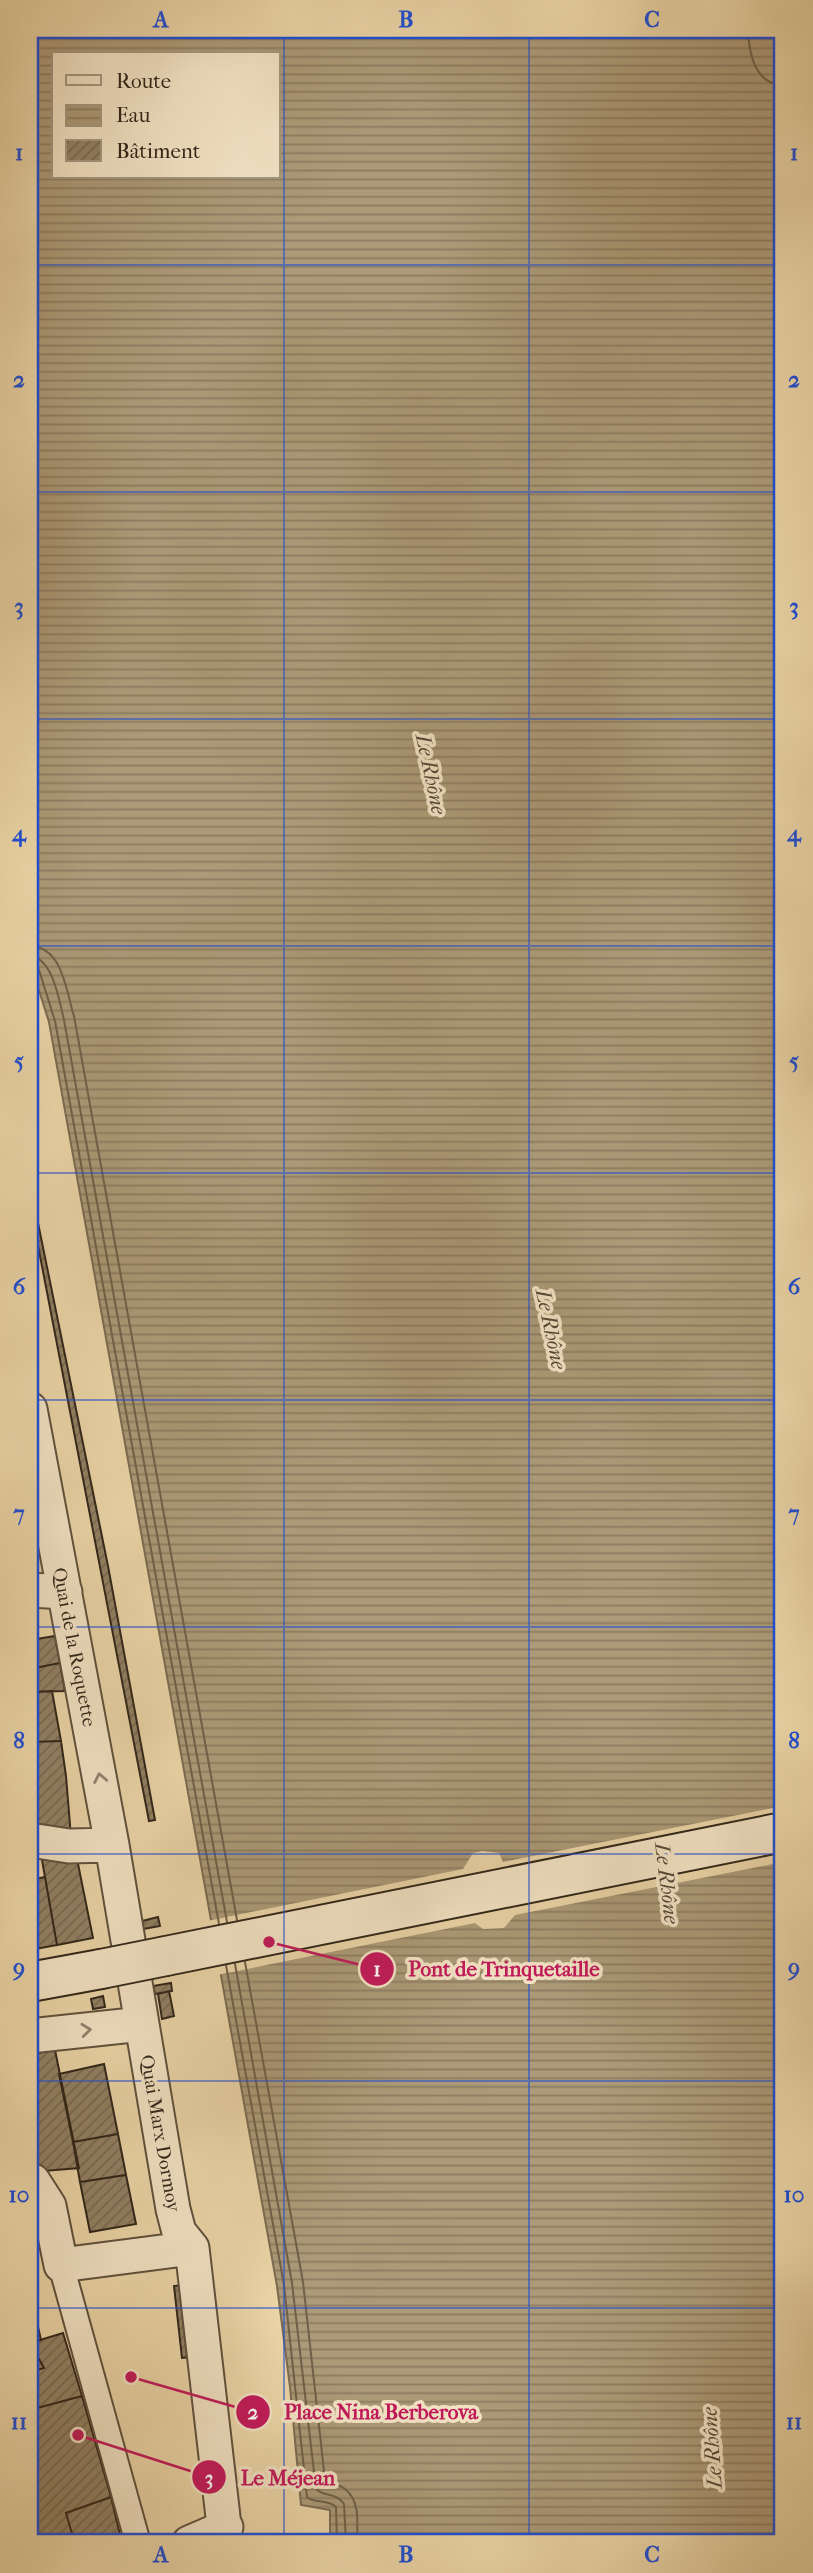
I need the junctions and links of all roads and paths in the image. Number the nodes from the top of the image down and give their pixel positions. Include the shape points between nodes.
1 (30, 1409) edge
2 (30, 1590) edge
3 (65, 1591) junction
4 (783, 1832) edge
5 (30, 1840) edge
6 (112, 1845) junction
7 (30, 1982) edge
8 (142, 2024) junction
9 (30, 2036) edge
10 (32, 2181) edge
11 (192, 2248) junction
12 (61, 2265) junction
13 (226, 2535) edge
14 (138, 2543) edge
15 (188, 2543) edge

1 - 3 street, Quai de la Roquette
2 - 3 street
6 -> 3 street, Quai de la Roquette
4 - 7 main road, bridge
5 - 6 street via 69,1846
6 - 8 street, Quai Marx Dormoy
9 -> 8 street
8 - 11 street, Quai Marx Dormoy via 173,2209 179,2232
10 - 12 street via 49,2206
11 - 12 street
11 - 13 street, Quai Marx Dormoy
12 - 14 street
13 - 15 street

